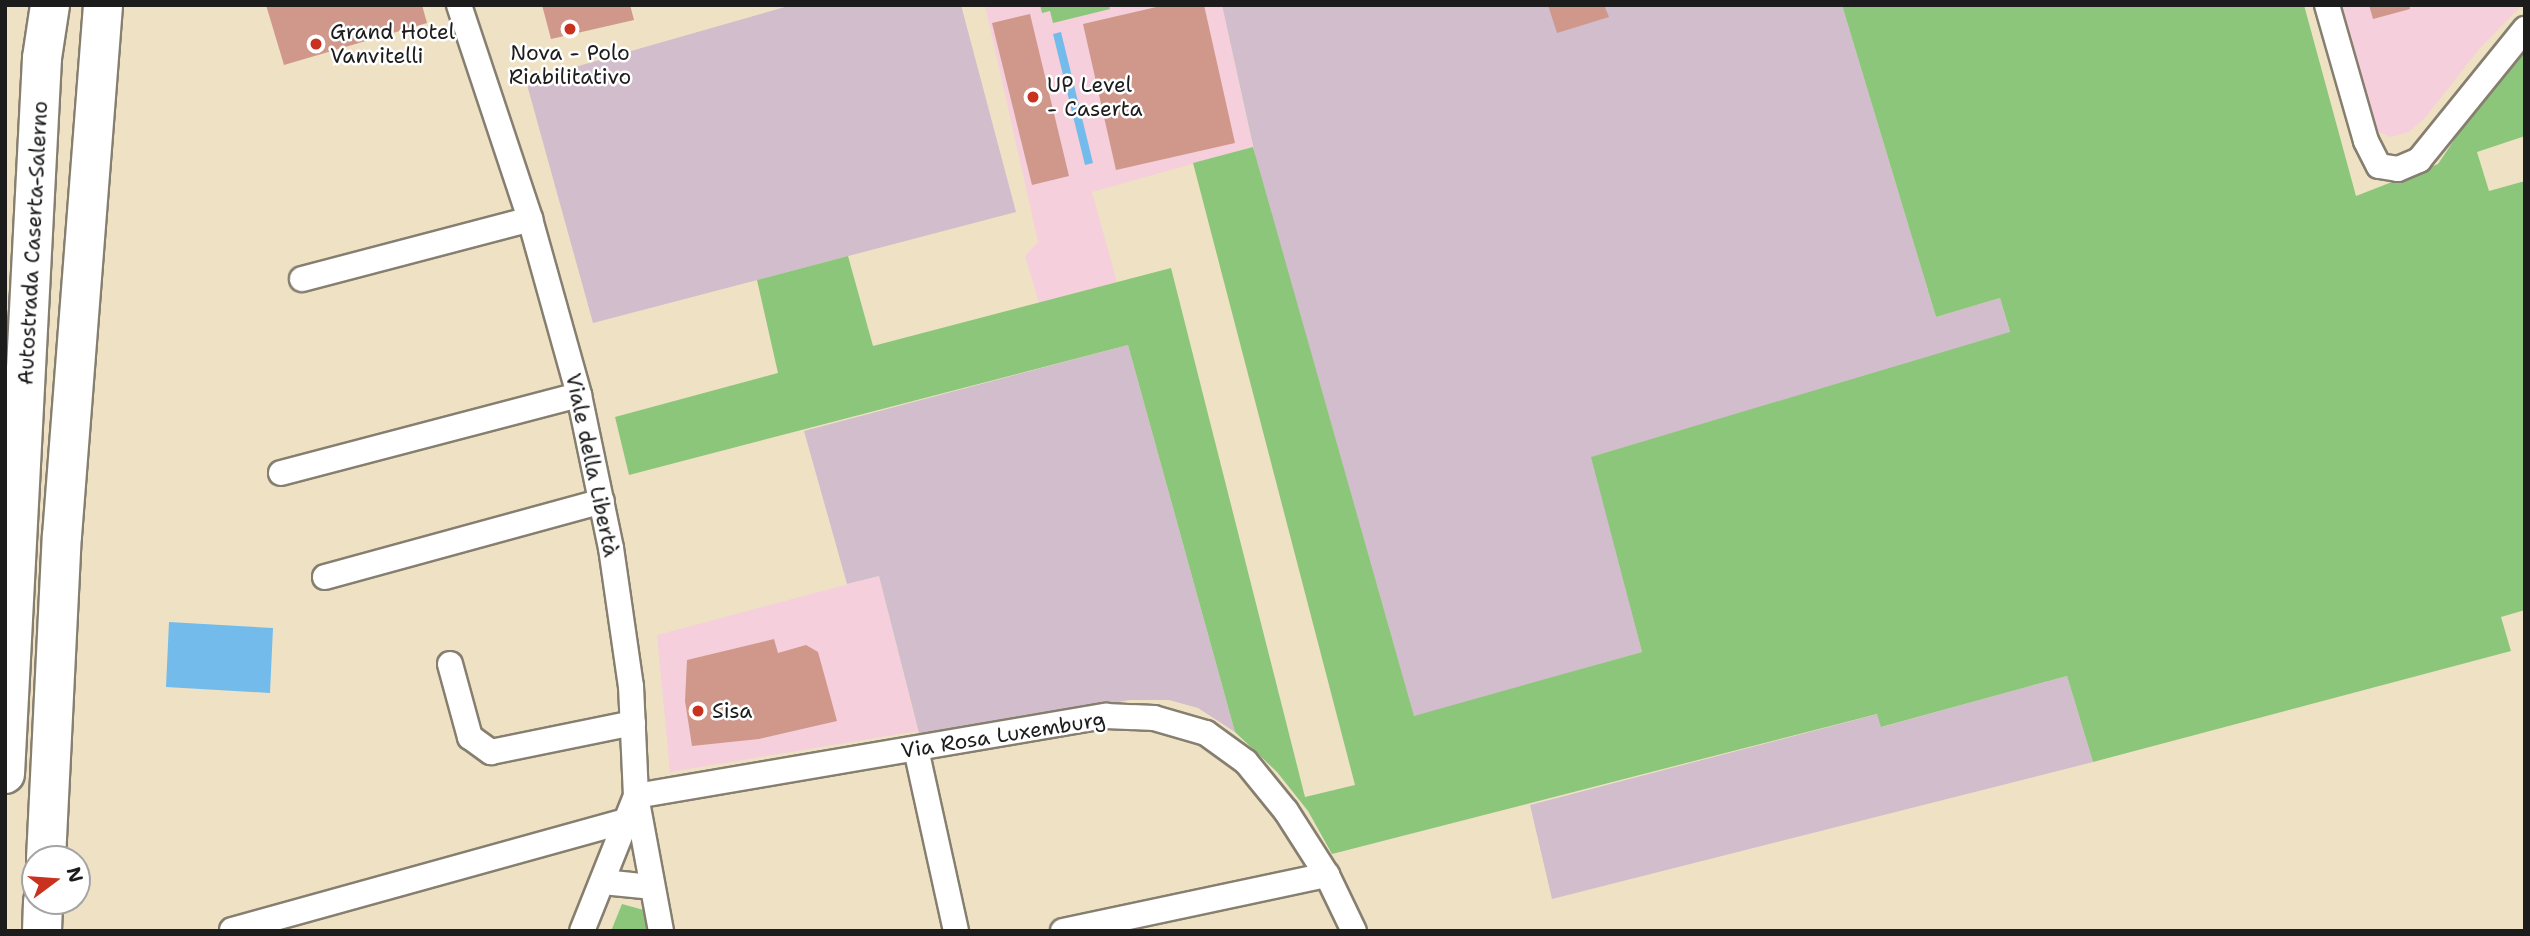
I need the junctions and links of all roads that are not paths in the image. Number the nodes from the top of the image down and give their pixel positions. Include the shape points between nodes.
1 (50, 5) edge
2 (78, 5) edge
3 (103, 5) edge
4 (459, 5) edge
5 (2327, 5) edge
6 (2525, 29) edge
7 (530, 219) junction
8 (302, 279) dead end
9 (579, 395) junction
10 (281, 473) dead end
11 (602, 501) junction
12 (62, 536) junction
13 (325, 577) dead end
14 (450, 664) dead end
15 (633, 723) junction
16 (916, 749) junction
17 (5, 774) edge
18 (636, 796) junction
19 (626, 821) junction
20 (47, 845) edge
21 (1327, 875) junction
22 (603, 882) junction
23 (651, 887) junction
24 (232, 930) edge
25 (582, 931) edge
26 (661, 931) edge
27 (956, 931) edge
28 (1063, 931) edge
29 (1353, 931) edge

1 - 17 highway, Autostrada Caserta-Salerno via 42,58
2 - 12 highway via 58,397 57,502
3 - 12 highway
4 - 7 street, Viale della Libertà
5 - 6 street via 2366,141 2379,166 2398,169 2419,160
7 - 8 street
7 - 9 street, Viale della Libertà
9 - 10 street
9 - 11 street, Viale della Libertà
11 - 13 street
11 - 15 street, Viale della Libertà
12 - 20 highway
14 - 15 street via 470,737 491,752
15 - 18 street, Viale della Libertà
16 - 18 street, Via Rosa Luxemburg
16 - 21 street, Via Rosa Luxemburg via 1106,716 1154,718 1206,733 1246,762 1286,811
16 - 27 street
18 - 19 street, Viale della Libertà
18 - 23 street
19 - 22 street, Viale della Libertà
19 - 24 street
21 - 28 street
21 - 29 street, Via Rosa Luxemburg
22 - 23 street
22 - 25 street, Viale della Libertà
23 - 26 street

